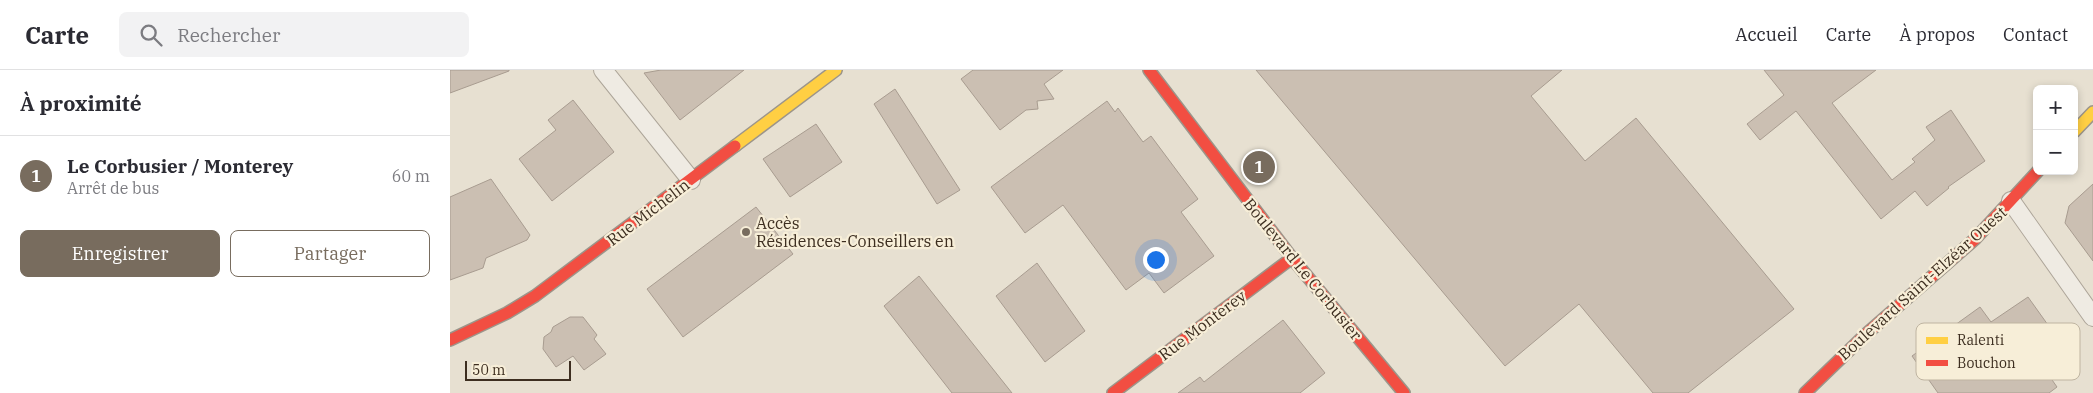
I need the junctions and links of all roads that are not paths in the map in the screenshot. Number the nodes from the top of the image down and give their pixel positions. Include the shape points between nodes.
1 (603, 70) edge
2 (836, 70) edge
3 (1149, 70) edge
4 (2093, 112) edge
5 (2076, 130) edge
6 (2034, 175) edge
7 (691, 180) junction
8 (2011, 201) junction
9 (1292, 258) junction
10 (2093, 316) edge
11 (450, 340) edge
12 (1113, 393) edge
13 (1404, 393) edge
14 (1805, 393) edge

1 - 7 street
2 - 7 street, Rue Michelin
3 - 9 street, Boulevard Le Corbusier
4 - 5 street
6 - 8 street, Boulevard Saint-Elzéar Ouest
7 - 11 street, Rue Michelin via 535,296
8 - 10 street
8 - 14 street, Boulevard Saint-Elzéar Ouest via 1969,244 1865,335
9 - 12 street, Rue Monterey
9 - 13 street, Boulevard Le Corbusier

